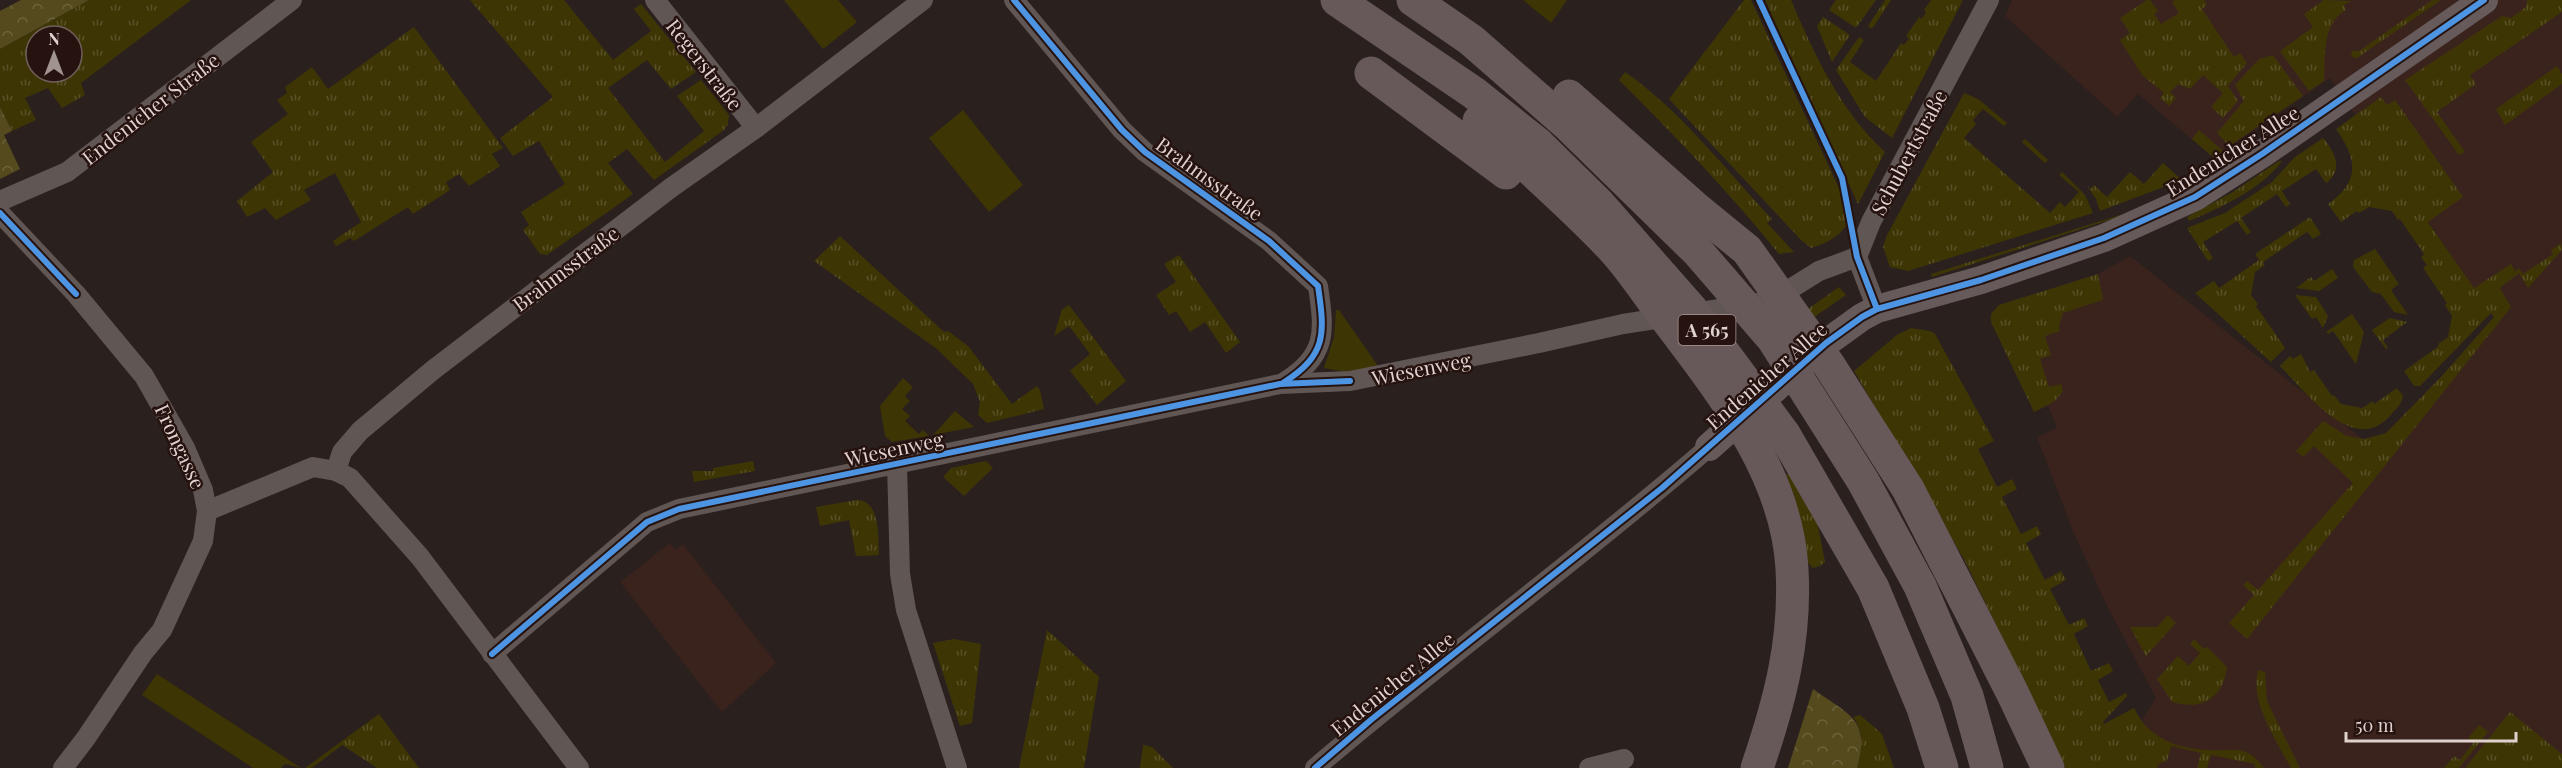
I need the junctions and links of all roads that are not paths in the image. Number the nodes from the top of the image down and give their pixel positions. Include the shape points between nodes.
1 (292, 0) edge
2 (655, 0) edge
3 (923, 0) edge
4 (1014, 0) edge
5 (1336, 0) edge
6 (1413, 0) edge
7 (1989, 0) edge
8 (2484, 0) edge
9 (1472, 40) junction
10 (1371, 74) dead end
11 (756, 128) junction
12 (0, 201) edge
13 (0, 213) edge
14 (1857, 257) junction
15 (1877, 309) junction
16 (1714, 382) junction
17 (1280, 384) junction
18 (1709, 447) joint
19 (897, 464) junction
20 (336, 471) junction
21 (207, 511) junction
22 (492, 654) junction
23 (1624, 759) dead end
24 (63, 768) edge
25 (579, 768) edge
26 (957, 768) edge
27 (1315, 768) edge
28 (1589, 768) edge
29 (1757, 768) edge
30 (1942, 768) edge
31 (1987, 768) edge
32 (2048, 768) edge

1 - 12 street, Endenicher Straße via 67,172
2 - 11 street, Regerstraße
3 - 11 street, Brahmsstraße
4 - 17 street, Brahmsstraße via 1122,130 1145,152 1269,241 1318,286 1322,336 1303,370
5 - 16 highway via 1474,117 1614,250
5 - 30 highway, A 565 via 1474,93 1538,144 1598,203 1692,310 1784,434 1873,588 1923,708
6 - 9 highway, A 565
7 - 14 street, Schubertstraße via 1871,222
8 - 15 street, Endenicher Allee via 2195,197 2104,238 1981,280
9 - 31 highway, A 565 via 1567,124 1698,252 1773,339 1863,481 1920,586 1967,696
9 - 32 highway via 1531,66 1747,250 1829,365 1908,489
10 - 16 highway via 1491,160 1585,243
11 - 20 street, Brahmsstraße via 672,187 433,370 360,431 342,452
13 - 21 street, Frongasse via 76,294 144,376 184,448 203,490
14 - 15 street
14 - 17 street, Wiesenweg via 1819,271 1771,301 1623,324 1350,381
15 - 18 street, Endenicher Allee via 1842,330
16 - 29 highway via 1761,457 1786,524 1792,568 1791,639 1779,702
17 - 19 street, Wiesenweg
18 - 27 street, Endenicher Allee
19 - 22 street, Wiesenweg via 679,509 647,522
19 - 26 street via 900,574 906,610
20 - 21 street via 313,467
20 - 22 street via 366,494 420,557
21 - 24 street, Frongasse via 203,541 162,630
22 - 25 street
23 - 28 street

